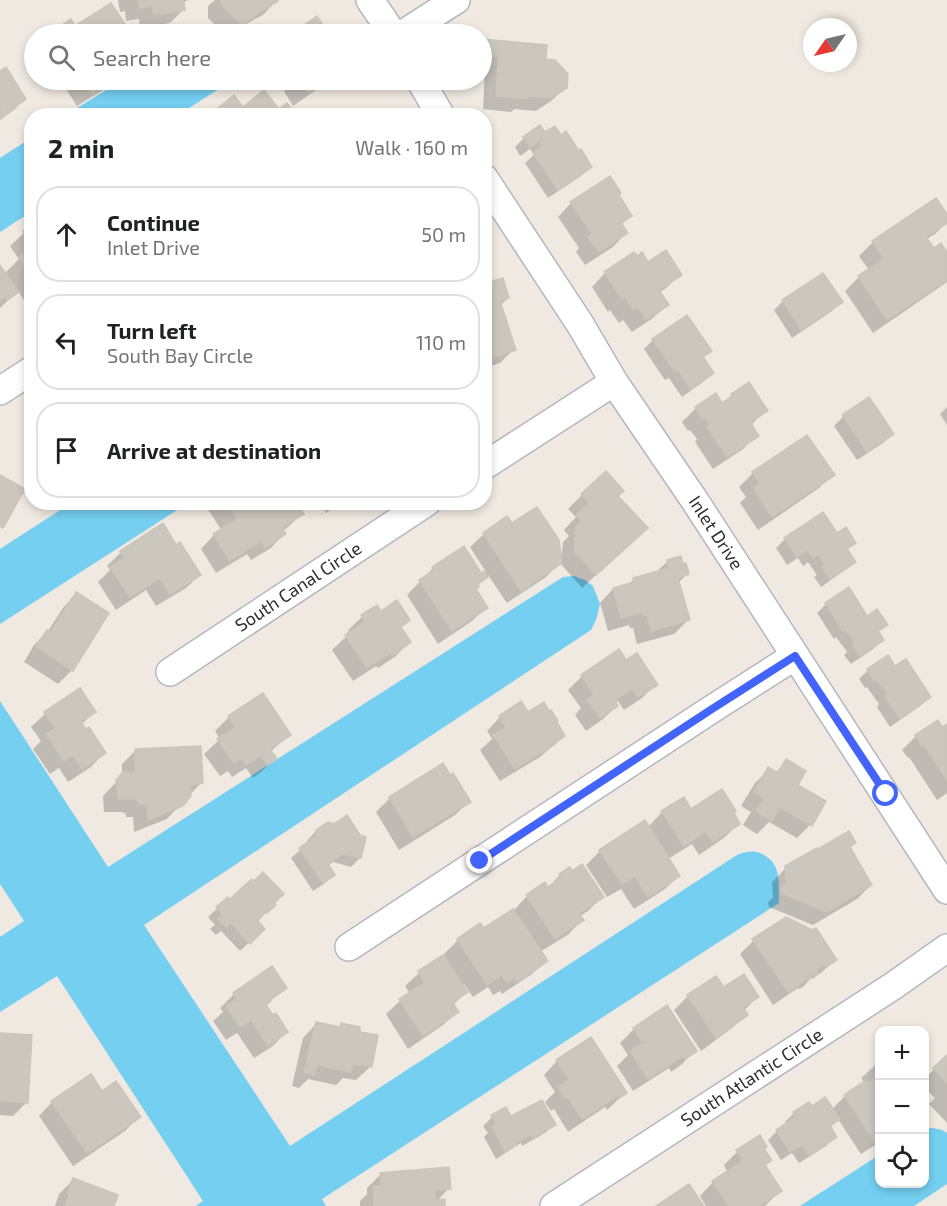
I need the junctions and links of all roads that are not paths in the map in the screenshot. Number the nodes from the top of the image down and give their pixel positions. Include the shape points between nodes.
1 (370, 0) edge
2 (456, 0) edge
3 (386, 24) edge
4 (419, 24) edge
5 (424, 90) edge
6 (431, 108) edge
7 (492, 190) edge
8 (24, 375) edge
9 (614, 382) junction
10 (0, 391) edge
11 (492, 461) edge
12 (415, 510) edge
13 (795, 656) junction
14 (170, 672) dead end
15 (947, 890) edge
16 (349, 947) dead end
17 (947, 948) edge
18 (555, 1206) edge

1 - 3 street
2 - 4 street
5 - 6 street
7 - 9 street, Inlet Drive
8 - 10 street
9 - 11 street
9 - 13 street, Inlet Drive
12 - 14 street, South Canal Circle
13 - 15 street, Inlet Drive
13 - 16 street
17 - 18 street, South Atlantic Circle

